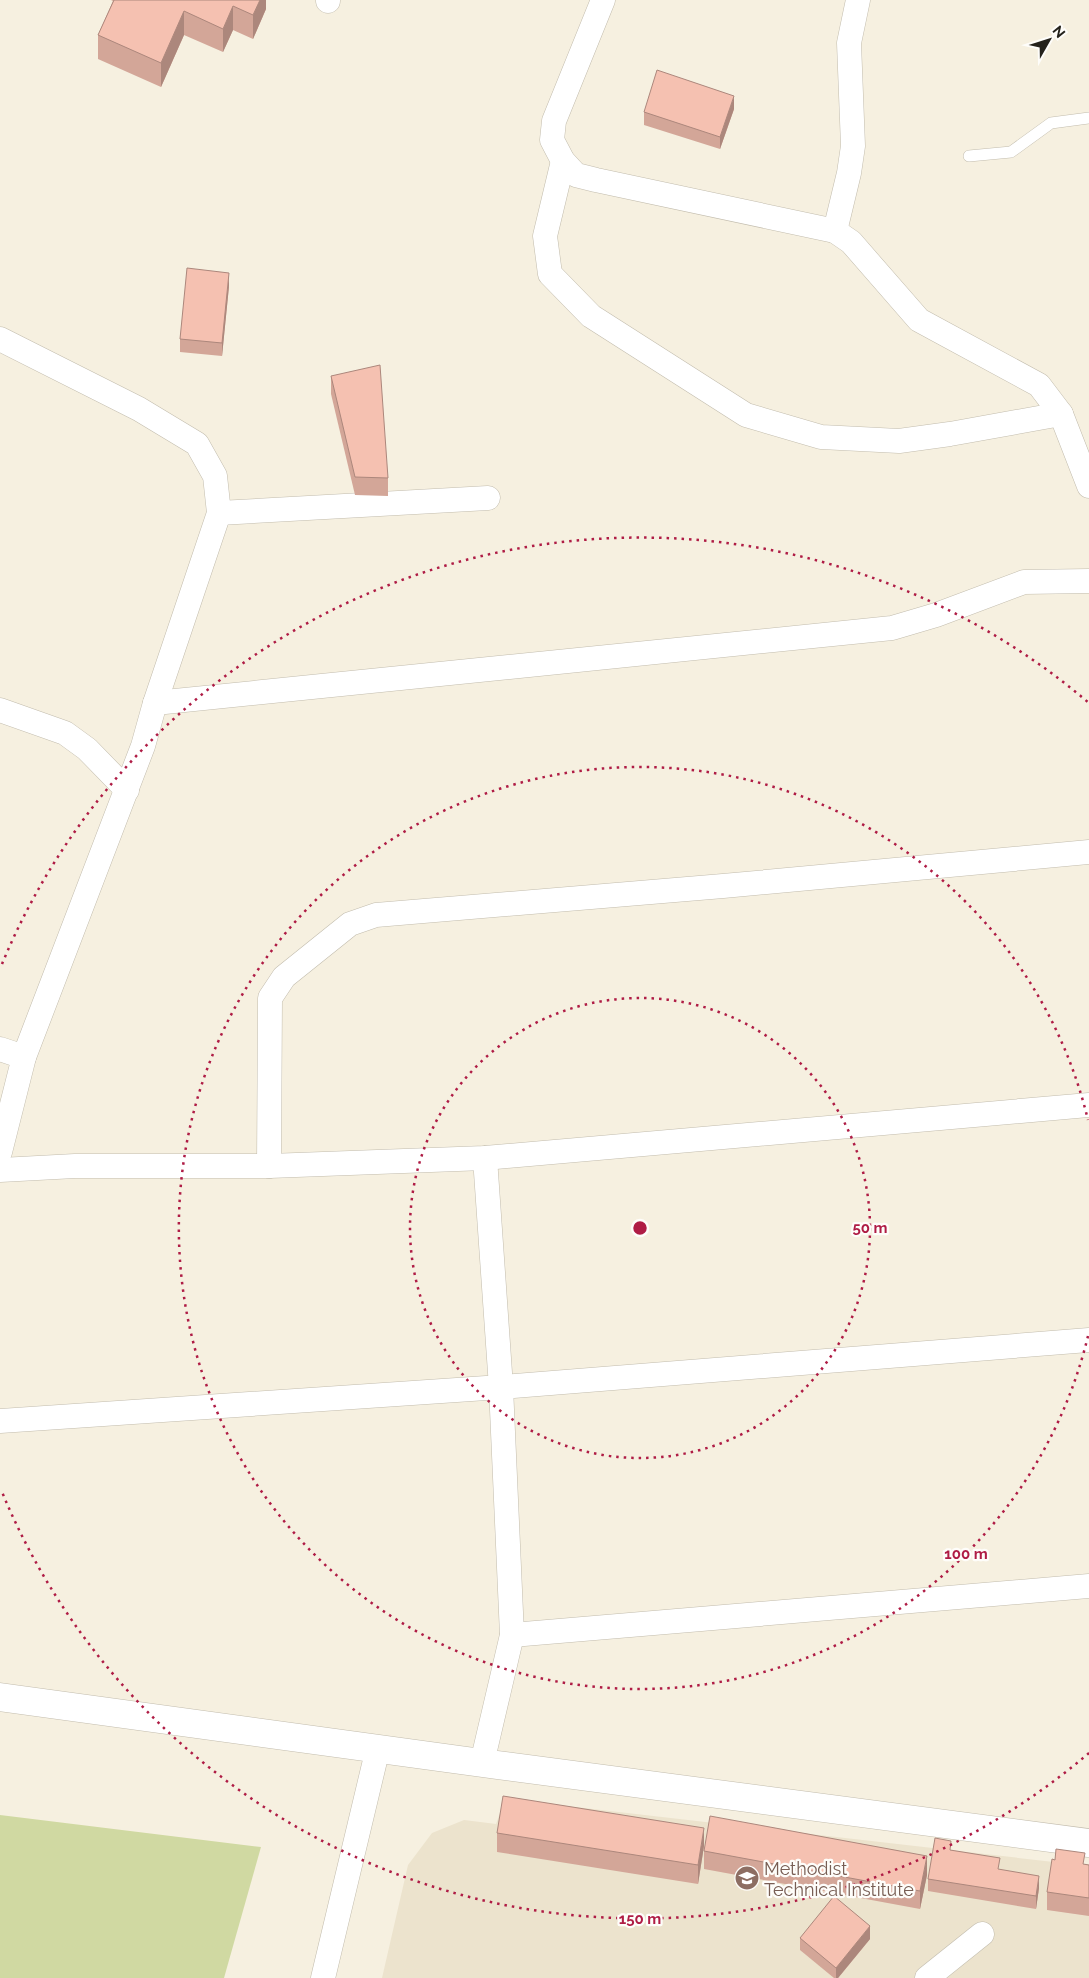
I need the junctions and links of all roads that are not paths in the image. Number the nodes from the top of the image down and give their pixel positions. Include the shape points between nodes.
1 (603, 0) edge
2 (858, 0) edge
3 (1089, 118) edge
4 (969, 156) dead end
5 (563, 161) junction
6 (835, 231) junction
7 (0, 339) edge
8 (1061, 414) junction
9 (1089, 486) edge
10 (488, 498) dead end
11 (219, 513) junction
12 (1089, 581) edge
13 (154, 703) junction
14 (0, 710) edge
15 (126, 790) junction
16 (1089, 852) edge
17 (0, 1049) edge
18 (24, 1057) junction
19 (1089, 1106) edge
20 (0, 1152) edge
21 (485, 1158) junction
22 (268, 1166) junction
23 (0, 1170) edge
24 (1089, 1340) edge
25 (501, 1387) junction
26 (0, 1421) edge
27 (1089, 1586) edge
28 (512, 1635) junction
29 (0, 1697) edge
30 (378, 1748) junction
31 (482, 1763) junction
32 (1089, 1843) edge
33 (982, 1934) dead end
34 (323, 1978) edge
35 (928, 1978) edge

1 - 5 street via 554,122 552,140
2 - 6 street via 849,43 853,146
3 - 4 lane via 1051,122 1011,152
5 - 6 street via 576,174 596,180
5 - 8 street via 545,236 550,274 591,316 746,415 821,437 899,441
6 - 8 street via 851,242 919,320 1039,385
7 - 11 street via 140,409 197,444 215,476
8 - 9 street
10 - 11 street
11 - 13 street
12 - 13 street via 1024,582 892,628
13 - 15 street via 143,746
14 - 15 street via 65,733 87,749
15 - 18 street
16 - 22 street via 376,915 350,924 284,977 270,998
17 - 18 street
18 - 20 street
19 - 21 street
21 - 22 street
21 - 25 street
22 - 23 street via 75,1166
24 - 25 street
25 - 26 street
25 - 28 street
27 - 28 street
28 - 31 street
29 - 30 street
30 - 31 street
30 - 34 street
31 - 32 street
33 - 35 street

